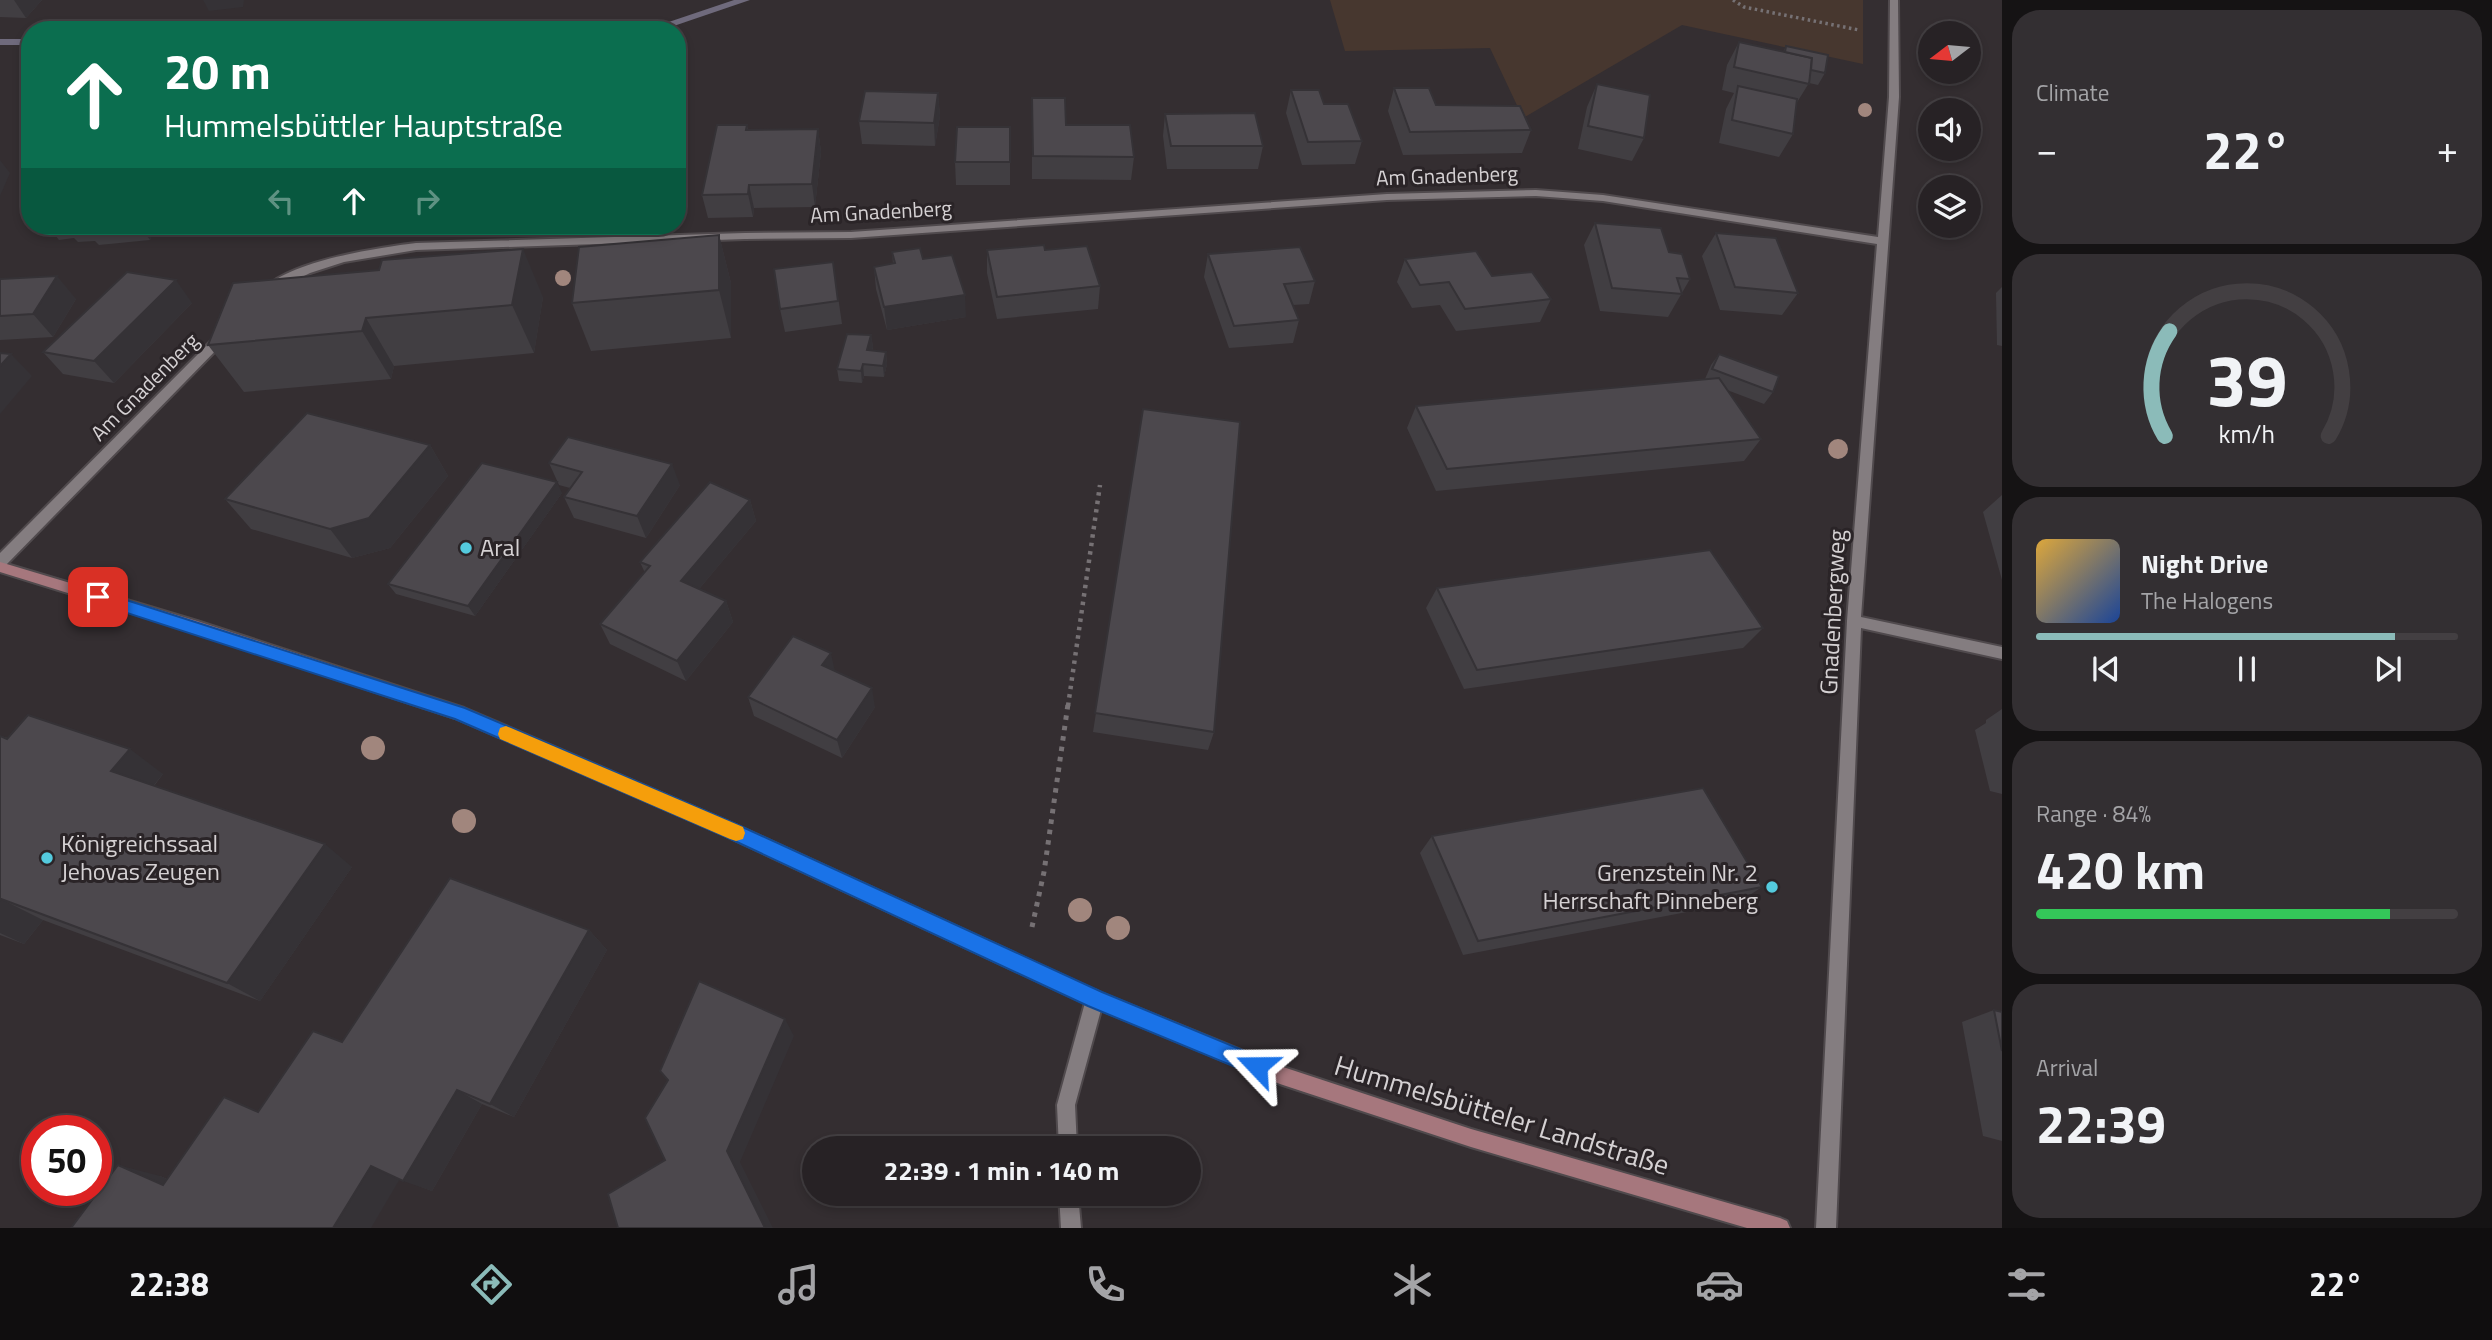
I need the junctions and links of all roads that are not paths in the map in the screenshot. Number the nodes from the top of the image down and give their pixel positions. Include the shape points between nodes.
1 (1894, 0) edge
2 (1880, 241) junction
3 (260, 298) edge
4 (231, 328) edge
5 (0, 562) edge
6 (0, 568) edge
7 (1854, 621) junction
8 (2002, 653) edge
9 (1095, 999) junction
10 (1067, 1136) edge
11 (1069, 1206) edge
12 (1070, 1228) edge
13 (1780, 1228) edge
14 (1826, 1228) edge

1 - 2 street, Gnadenbergweg via 1894,97
2 - 3 street, Am Gnadenberg via 1603,198 1462,193 851,235 771,234 374,251 299,271
2 - 7 street, Gnadenbergweg
4 - 5 street, Am Gnadenberg
6 - 9 main road, Hummelsbütteler Landstraße via 459,713 730,830
7 - 8 street
7 - 14 street, Gnadenbergweg
9 - 10 street via 1066,1104
9 - 13 main road, Hummelsbütteler Landstraße via 1280,1075 1471,1138
11 - 12 street

